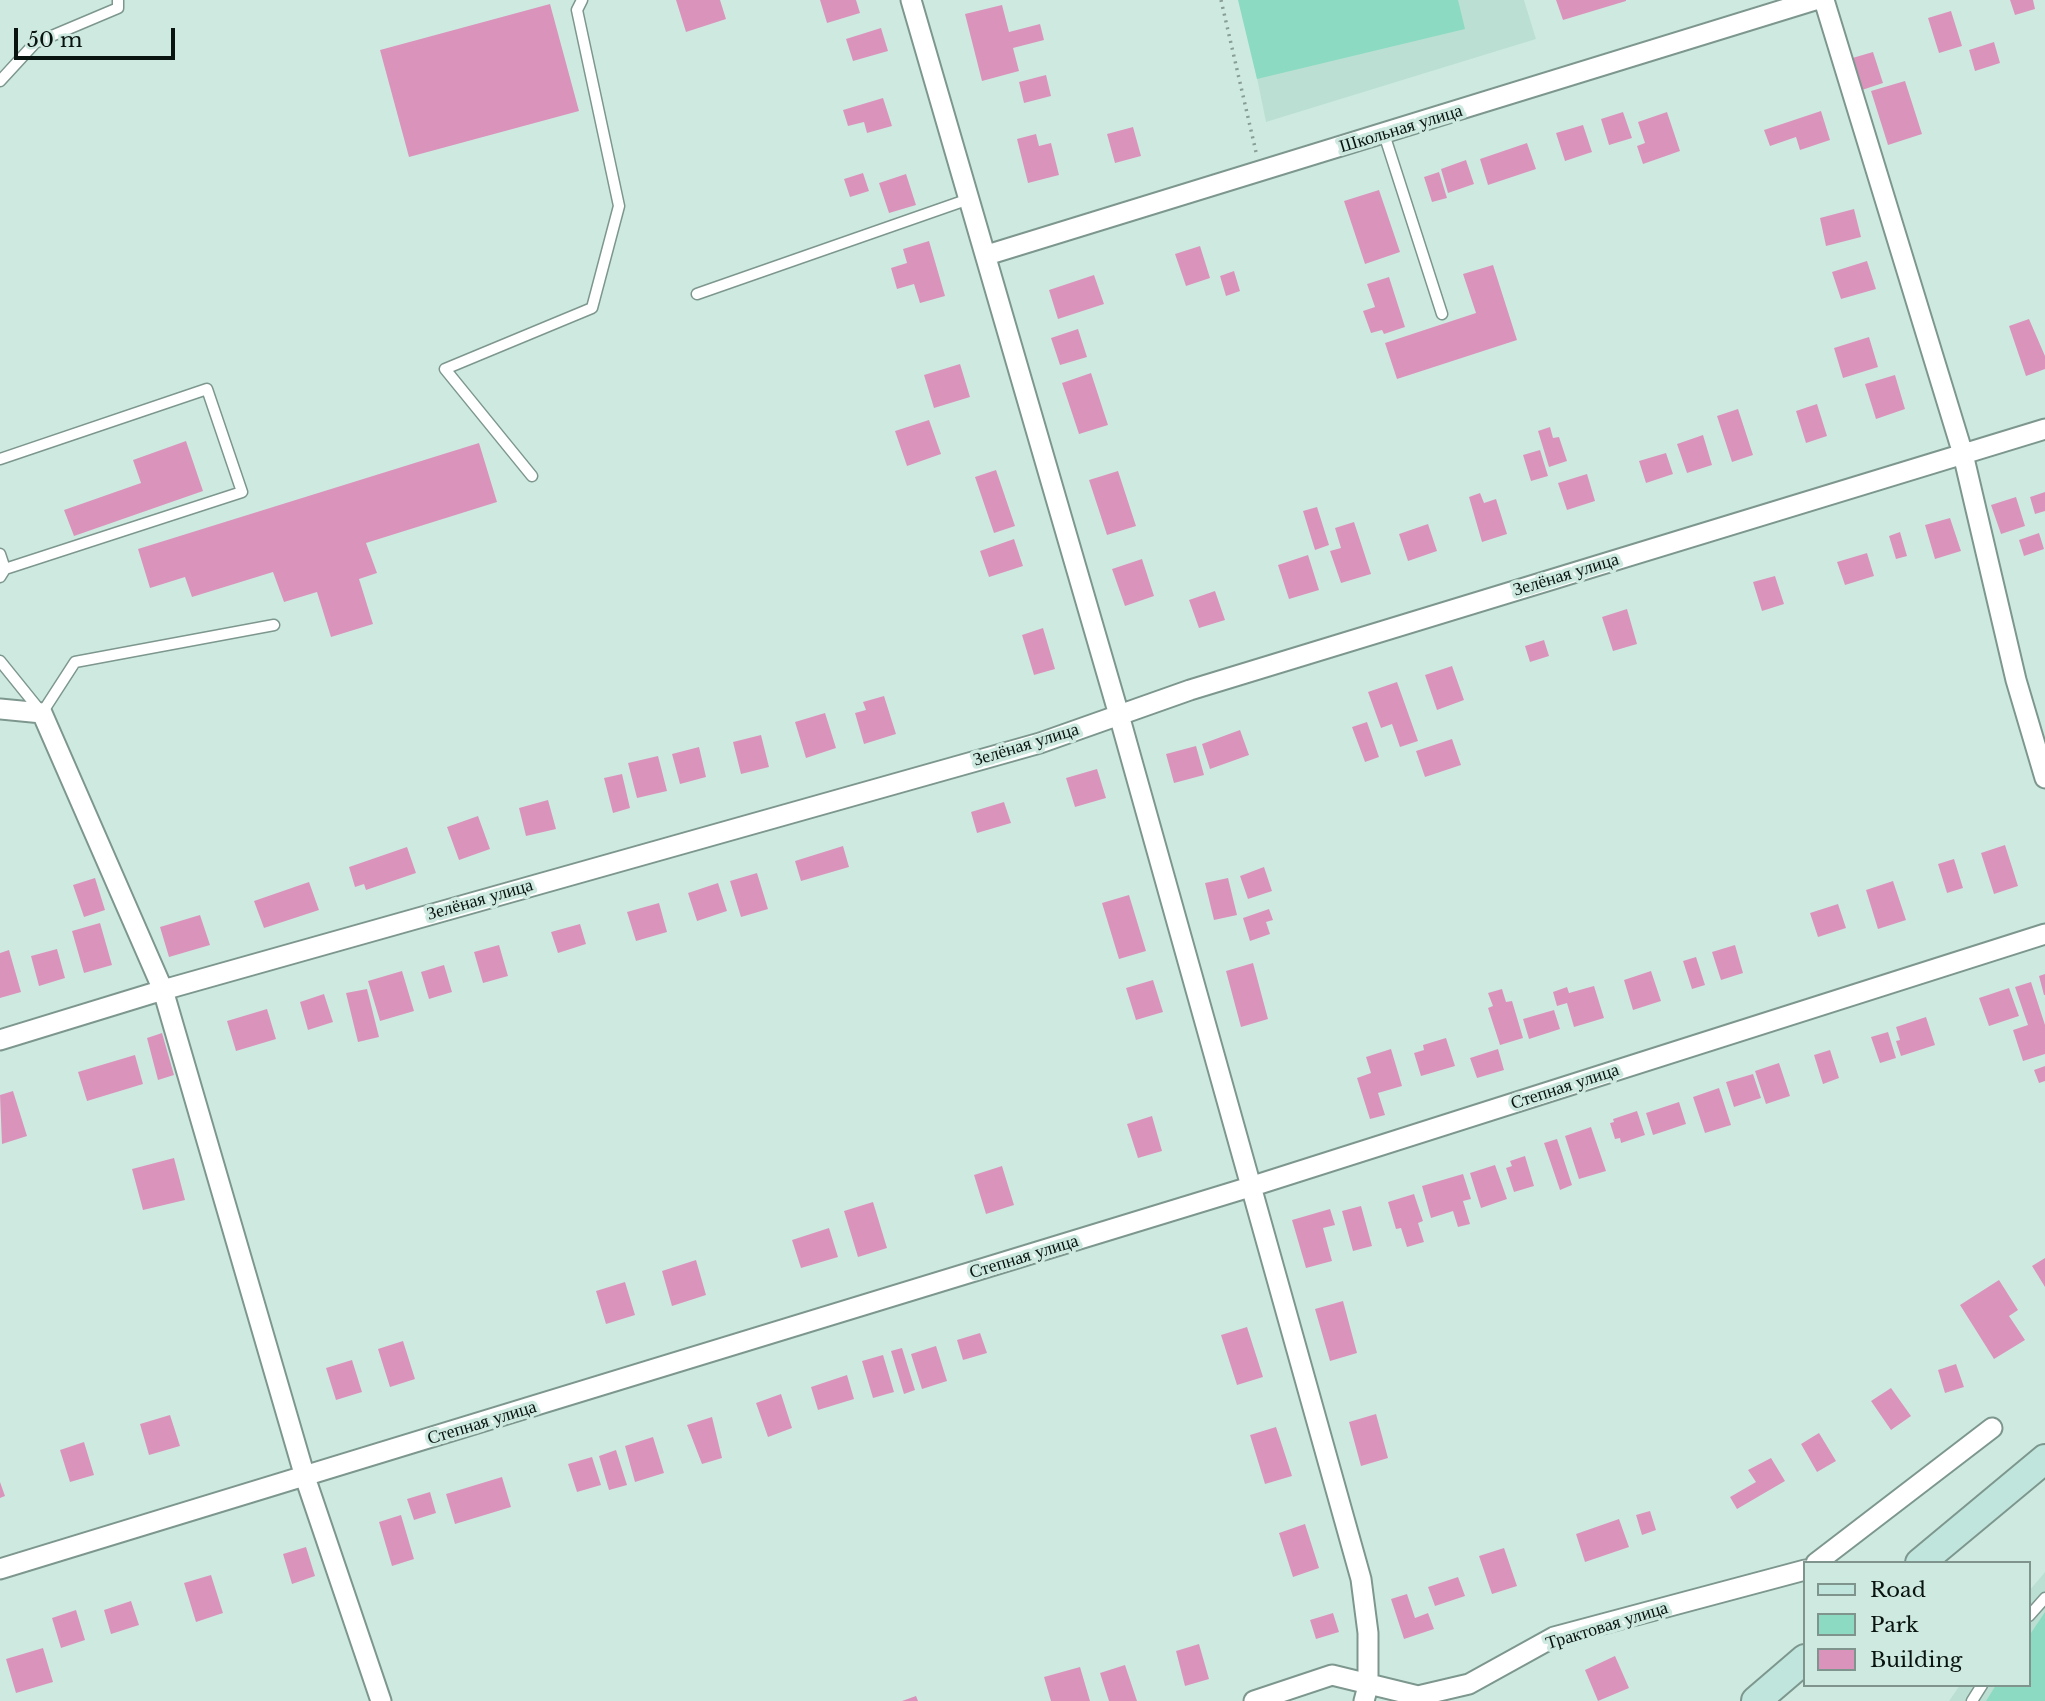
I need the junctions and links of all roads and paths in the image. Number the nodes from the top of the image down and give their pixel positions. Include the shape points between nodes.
1 (118, 0) edge
2 (582, 0) edge
3 (911, 0) edge
4 (1221, 0) edge
5 (1815, 0) edge
6 (1824, 0) edge
7 (0, 80) edge
8 (1384, 134) junction
9 (1260, 172) junction
10 (970, 199) junction
11 (987, 255) junction
12 (697, 294) dead end
13 (1442, 314) dead end
14 (2045, 429) edge
15 (1963, 454) junction
16 (0, 459) edge
17 (532, 476) dead end
18 (0, 554) edge
19 (3, 573) edge
20 (274, 625) dead end
21 (0, 661) edge
22 (0, 709) edge
23 (42, 713) junction
24 (1119, 715) junction
25 (2045, 778) edge
26 (2045, 934) edge
27 (163, 990) junction
28 (0, 1040) edge
29 (1253, 1186) junction
30 (1992, 1428) dead end
31 (2045, 1459) edge
32 (305, 1477) junction
33 (1819, 1561) edge
34 (1922, 1561) edge
35 (0, 1569) edge
36 (1804, 1570) edge
37 (2045, 1598) edge
38 (2031, 1614) edge
39 (1804, 1660) edge
40 (1366, 1694) edge
41 (381, 1701) edge
42 (1254, 1701) edge
43 (1756, 1701) edge

1 - 7 lane via 118,8 34,43
2 - 17 lane via 577,10 619,206 592,308 445,369
3 - 10 street
4 - 9 path
5 - 8 street, Школьная улица
6 - 15 street
8 - 9 street, Школьная улица
8 - 13 lane
9 - 11 street, Школьная улица
10 - 11 street
10 - 12 lane
11 - 24 street
14 - 15 street, Зелёная улица
15 - 24 street, Зелёная улица
15 - 25 street via 2016,680
16 - 19 lane via 207,389 242,492
18 - 19 lane
20 - 23 lane via 75,662
21 - 23 lane
22 - 23 street
23 - 27 street
24 - 27 street, Зелёная улица via 1040,743
24 - 29 street
26 - 29 street, Степная улица
27 - 28 street, Зелёная улица
27 - 32 street
29 - 32 street, Степная улица
29 - 40 street via 1361,1579 1368,1633
30 - 33 street
31 - 34 main road
32 - 35 street, Степная улица
32 - 41 street
36 - 40 street, Трактовая улица via 1554,1637 1469,1684 1418,1696
37 - 38 lane
39 - 43 main road
40 - 42 street, Трактовая улица via 1332,1675

